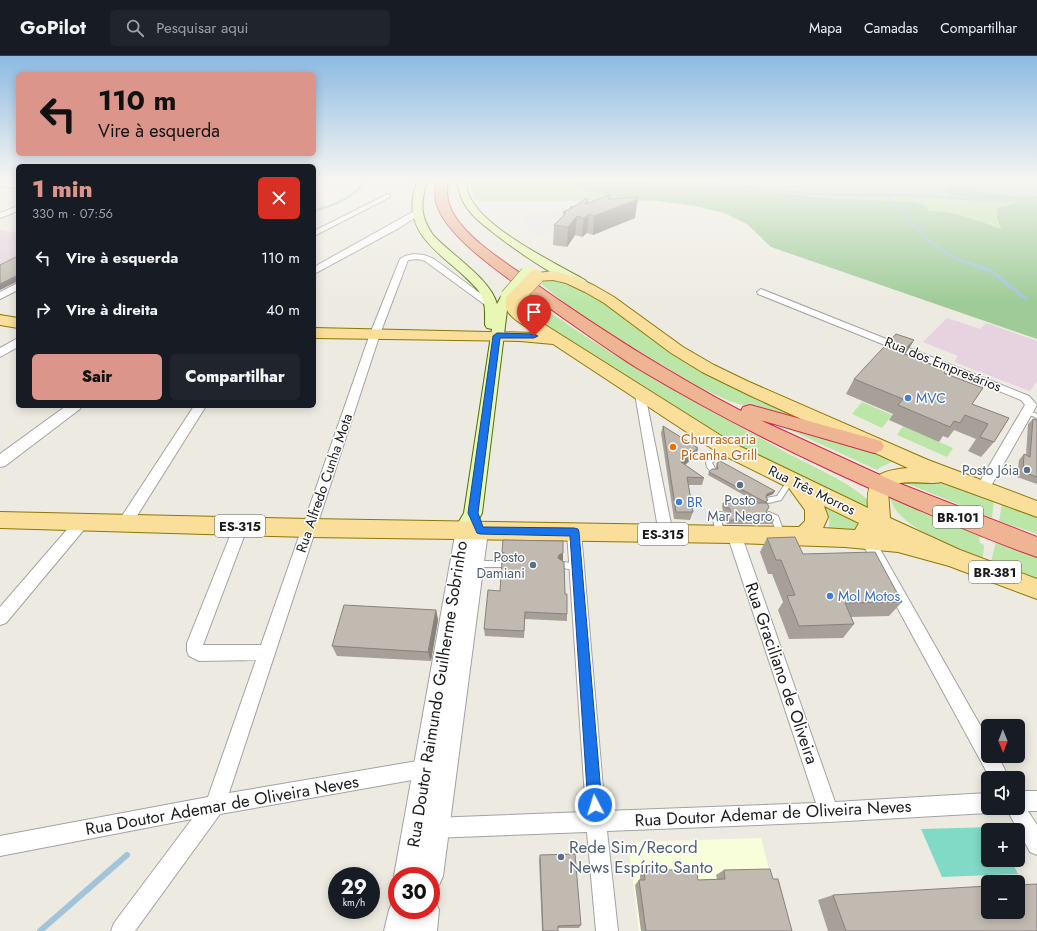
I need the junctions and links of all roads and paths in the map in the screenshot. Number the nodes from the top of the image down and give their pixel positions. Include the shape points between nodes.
1 (340, 221) edge
2 (404, 221) edge
3 (419, 221) edge
4 (453, 221) edge
5 (485, 221) edge
6 (420, 224) junction
7 (396, 226) junction
8 (316, 233) edge
9 (523, 248) junction
10 (316, 270) edge
11 (531, 275) junction
12 (581, 283) junction
13 (16, 287) edge
14 (761, 292) dead end
15 (0, 296) edge
16 (510, 298) junction
17 (491, 304) junction
18 (0, 320) edge
19 (16, 323) edge
20 (316, 333) edge
21 (375, 334) junction
22 (497, 336) junction
23 (558, 340) junction
24 (16, 343) edge
25 (0, 354) edge
26 (640, 394) junction
27 (704, 399) junction
28 (72, 408) edge
29 (199, 408) edge
30 (1032, 414) edge
31 (874, 446) junction
32 (724, 447) junction
33 (0, 462) edge
34 (713, 470) edge
35 (958, 480) junction
36 (793, 481) junction
37 (982, 490) junction
38 (879, 492) junction
39 (769, 500) edge
40 (1037, 509) edge
41 (768, 515) edge
42 (0, 520) edge
43 (82, 522) junction
44 (125, 523) junction
45 (472, 525) junction
46 (241, 526) junction
47 (308, 528) junction
48 (726, 528) junction
49 (574, 532) junction
50 (863, 533) junction
51 (666, 534) junction
52 (782, 535) junction
53 (804, 536) junction
54 (914, 540) junction
55 (1037, 547) edge
56 (952, 557) junction
57 (476, 564) junction
58 (502, 564) edge
59 (1037, 589) edge
60 (0, 618) edge
61 (267, 652) junction
62 (434, 767) junction
63 (996, 771) edge
64 (1037, 800) edge
65 (1025, 801) edge
66 (981, 803) edge
67 (215, 805) junction
68 (829, 812) junction
69 (1020, 815) edge
70 (596, 821) junction
71 (436, 827) junction
72 (414, 829) junction
73 (1037, 845) edge
74 (0, 846) edge
75 (408, 867) edge
76 (431, 867) edge
77 (400, 919) edge
78 (425, 919) edge
79 (122, 931) edge
80 (398, 931) edge
81 (423, 931) edge
82 (607, 931) edge

1 - 8 street
2 - 7 street
3 - 6 main road
4 - 27 highway via 475,245 592,332
5 - 9 main road via 499,234
6 - 7 street
6 - 17 main road via 428,238 482,287
7 - 10 street
9 - 11 main road via 533,263
9 - 12 main road
11 - 12 main road via 558,276
11 - 16 main road, bridge
12 - 31 main road via 692,360
13 - 15 street
14 - 30 street, Rua dos Empresários via 1026,398 1031,405
16 - 22 main road, Rua Doutor Raimundo Guilherme Sobrinho via 502,306
16 - 23 main road, Rua Três Morros via 518,314
17 - 21 street, Rua Alfredo Cunha Mota via 431,260 409,257 403,262
17 - 22 main road via 492,326
18 - 19 main road
20 - 21 main road
21 - 22 main road
21 - 47 street, Rua Alfredo Cunha Mota
22 - 23 main road via 534,336
22 - 45 main road, Rua Doutor Raimundo Guilherme Sobrinho
23 - 26 main road, Rua Três Morros
24 - 25 street
26 - 32 main road, Rua Três Morros
26 - 51 street
27 - 31 highway
27 - 38 highway
28 - 33 street
29 - 44 street
30 - 37 street, Rua dos Empresários
31 - 35 main road
32 - 34 lane via 709,463
32 - 36 main road, Rua Três Morros
35 - 37 main road
35 - 38 main road via 910,475 888,479
36 - 39 lane via 779,498
36 - 50 main road, Rua Três Morros
36 - 53 main road via 813,505 817,514 812,529
37 - 40 main road
38 - 50 main road via 880,514
38 - 54 main road via 892,520
38 - 55 highway, BR-101
41 - 52 lane via 777,521
42 - 43 main road, ES-315
43 - 44 main road, ES-315
43 - 60 street
44 - 46 main road, ES-315
45 - 47 main road, ES-315
45 - 49 main road, ES-315
45 - 57 street, Rua Doutor Raimundo Guilherme Sobrinho
45 - 62 street, Rua Doutor Raimundo Guilherme Sobrinho
46 - 47 main road, ES-315
46 - 61 street via 194,648 199,653
47 - 61 street, Rua Alfredo Cunha Mota
48 - 51 main road, ES-315
48 - 52 main road, ES-315
48 - 68 street, Rua Graciliano de Oliveira
49 - 51 main road, ES-315
49 - 70 street via 569,566
50 - 53 main road, ES-315
50 - 54 main road, Rua Três Morros
50 - 56 main road, ES-315
50 - 63 street
52 - 53 main road, ES-315
54 - 56 main road, Rua Três Morros
56 - 59 main road, Rua Três Morros / BR-381
57 - 58 lane
57 - 62 street, Rua Doutor Raimundo Guilherme Sobrinho via 466,628
61 - 67 street, Rua Alfredo Cunha Mota
62 - 67 street, Rua Doutor Ademar de Oliveira Neves
62 - 71 street, Rua Doutor Raimundo Guilherme Sobrinho
62 - 72 street, Rua Doutor Raimundo Guilherme Sobrinho
64 - 65 street
66 - 68 street, Rua Doutor Ademar de Oliveira Neves
67 - 74 street, Rua Doutor Ademar de Oliveira Neves
67 - 79 street, Rua Alfredo Cunha Mota
68 - 70 street, Rua Doutor Ademar de Oliveira Neves
69 - 73 street
70 - 71 street, Rua Doutor Ademar de Oliveira Neves
70 - 82 street
71 - 72 street, Rua Doutor Ademar de Oliveira Neves
71 - 76 street, Rua Doutor Raimundo Guilherme Sobrinho
72 - 75 street, Rua Doutor Raimundo Guilherme Sobrinho
77 - 80 street
78 - 81 street

